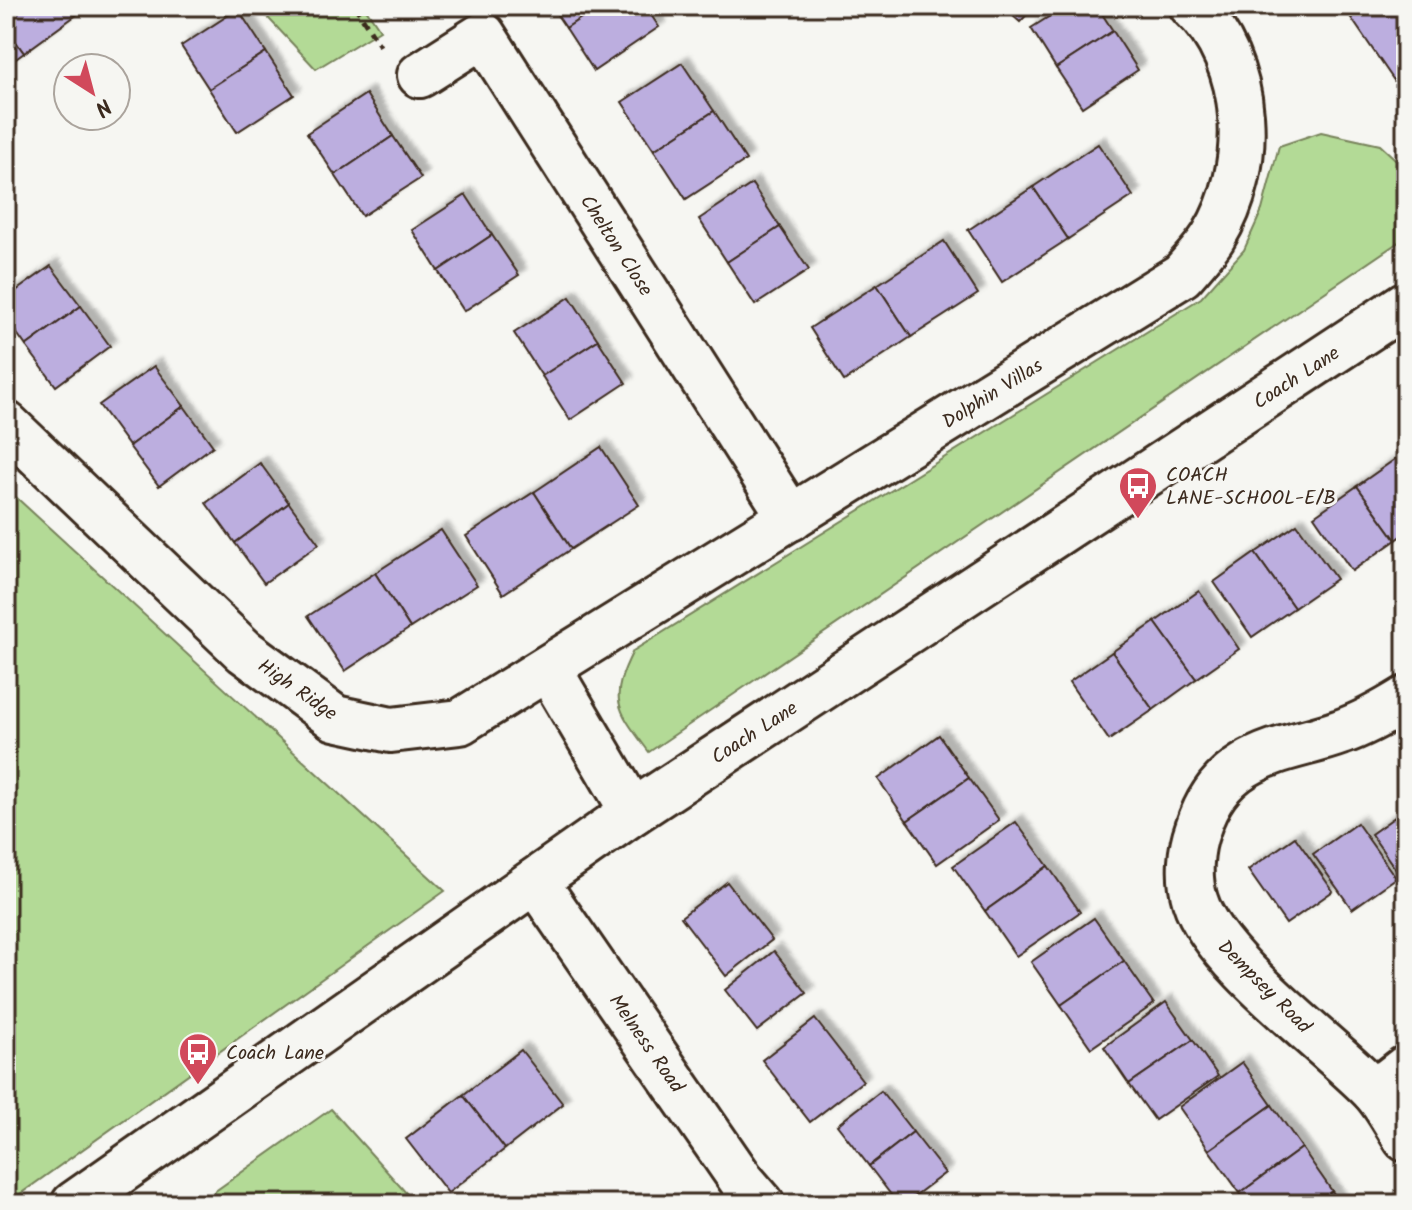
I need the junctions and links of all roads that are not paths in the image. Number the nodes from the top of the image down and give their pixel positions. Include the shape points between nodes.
1 (1192, 6) edge
2 (420, 75) dead end
3 (1399, 324) edge
4 (6, 424) edge
5 (791, 518) junction
6 (548, 668) junction
7 (1406, 699) edge
8 (633, 812) junction
9 (535, 881) junction
10 (1390, 1080) edge
11 (1406, 1139) edge
12 (74, 1204) edge
13 (762, 1204) edge

1 - 5 street, Dolphin Villas via 1235,70 1242,130 1233,192 1214,236 1182,275
2 - 5 street, Chelton Close via 483,35
3 - 8 street, Coach Lane
4 - 6 street, High Ridge via 244,651 335,718 391,730 460,722
5 - 6 street, Dolphin Villas
6 - 8 street
7 - 10 street, Dempsey Road via 1342,732 1271,752 1243,767 1219,787 1192,844 1195,900 1208,927 1243,969
8 - 9 street, Coach Lane
9 - 12 street, Coach Lane
9 - 13 street, Melness Road
10 - 11 street, Dempsey Road

